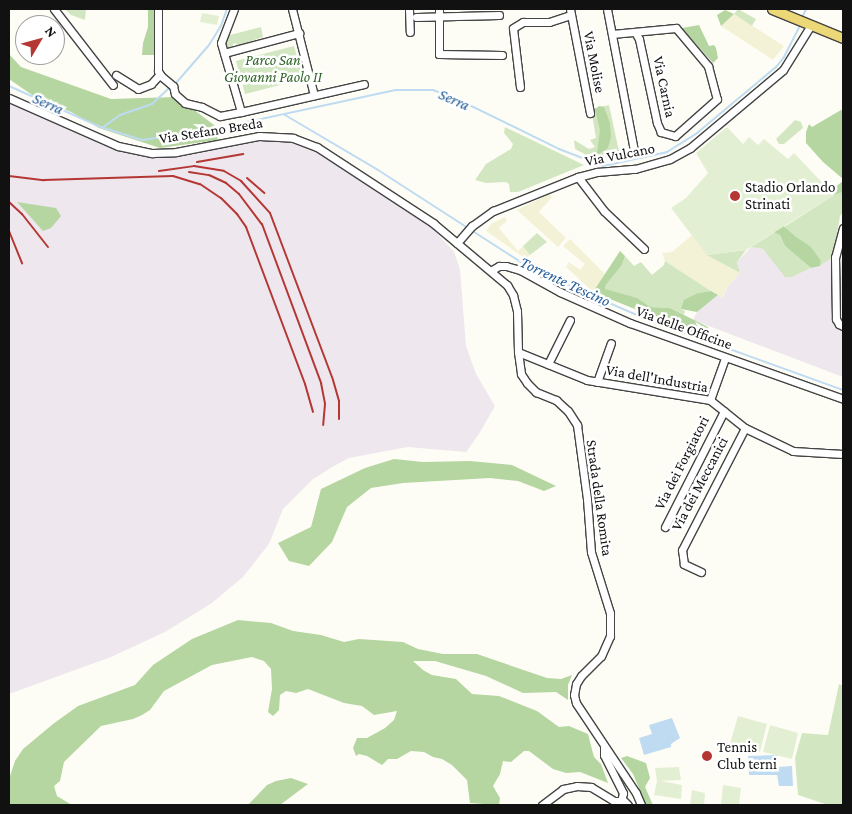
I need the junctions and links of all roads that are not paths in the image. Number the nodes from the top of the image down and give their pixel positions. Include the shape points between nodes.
1 (54, 9) edge
2 (158, 9) edge
3 (234, 9) edge
4 (292, 9) edge
5 (409, 9) edge
6 (607, 9) edge
7 (772, 9) edge
8 (439, 12) edge
9 (570, 12) edge
10 (499, 15) dead end
11 (416, 17) dead end
12 (809, 24) junction
13 (410, 32) dead end
14 (635, 32) junction
15 (299, 33) junction
16 (612, 34) junction
17 (843, 38) edge
18 (224, 53) junction
19 (502, 54) dead end
20 (160, 74) junction
21 (116, 75) dead end
22 (364, 84) dead end
23 (114, 85) dead end
24 (520, 87) dead end
25 (314, 95) junction
26 (9, 98) edge
27 (241, 112) junction
28 (590, 113) dead end
29 (634, 151) dead end
30 (578, 177) junction
31 (843, 228) edge
32 (457, 243) junction
33 (644, 249) dead end
34 (492, 270) junction
35 (570, 320) dead end
36 (843, 326) edge
37 (611, 343) dead end
38 (518, 352) junction
39 (725, 358) junction
40 (548, 364) junction
41 (597, 382) junction
42 (843, 399) edge
43 (710, 400) junction
44 (724, 411) junction
45 (744, 428) junction
46 (843, 454) edge
47 (664, 528) dead end
48 (701, 572) dead end
49 (604, 746) junction
50 (622, 799) junction
51 (542, 805) edge
52 (628, 805) edge
53 (642, 805) edge

1 - 23 street
2 - 20 street
3 - 18 street via 221,38
4 - 15 street
5 - 13 street
6 - 16 street
7 - 12 main road
8 - 10 street
8 - 11 street
8 - 19 street via 439,54
9 - 24 street, Via Molise via 549,22 523,22 513,28
9 - 28 street, Via Molise
12 - 17 main road
12 - 30 street, Via Vulcano via 783,70 690,148 670,159 634,169
14 - 14 street, Via Carnia via 657,123 661,132 675,136 717,99 708,66 676,28
14 - 16 street, Via Carnia
15 - 18 street
15 - 25 street
16 - 29 street
18 - 27 street
20 - 21 street via 151,84 138,89
20 - 27 street via 185,104 202,107 220,116
22 - 25 street
25 - 27 street
26 - 32 street, Via Stefano Breda via 118,146 152,153 176,152 259,136 293,138 316,147 433,223
30 - 32 street, Via Vulcano via 493,211 472,226
30 - 33 street via 604,211
31 - 36 street via 835,257 836,319
32 - 34 street, Strada della Romita
34 - 38 street, Strada della Romita via 514,295
34 - 39 street, Via delle Officine via 499,266 520,270 630,324
35 - 40 street
37 - 41 street
38 - 40 street, Via dell'Industria
38 - 49 street, Strada della Romita via 527,383 536,392 556,400 576,425 591,552 610,613 610,636 601,656 580,676 574,695 582,714
39 - 42 street, Via delle Officine
39 - 43 street
40 - 41 street, Via dell'Industria
41 - 43 street, Via dell'Industria
43 - 44 street, Via dell'Industria
44 - 45 street, Via dell'Industria
44 - 47 street, Via dei Forgiatori
45 - 46 street, Via dell'Industria via 793,451
45 - 48 street, Via dei Meccanici via 682,550 684,564
49 - 50 street via 604,755 623,793
49 - 53 street, Strada della Romita
50 - 51 street via 614,801 591,787 578,786 563,789
50 - 52 street

